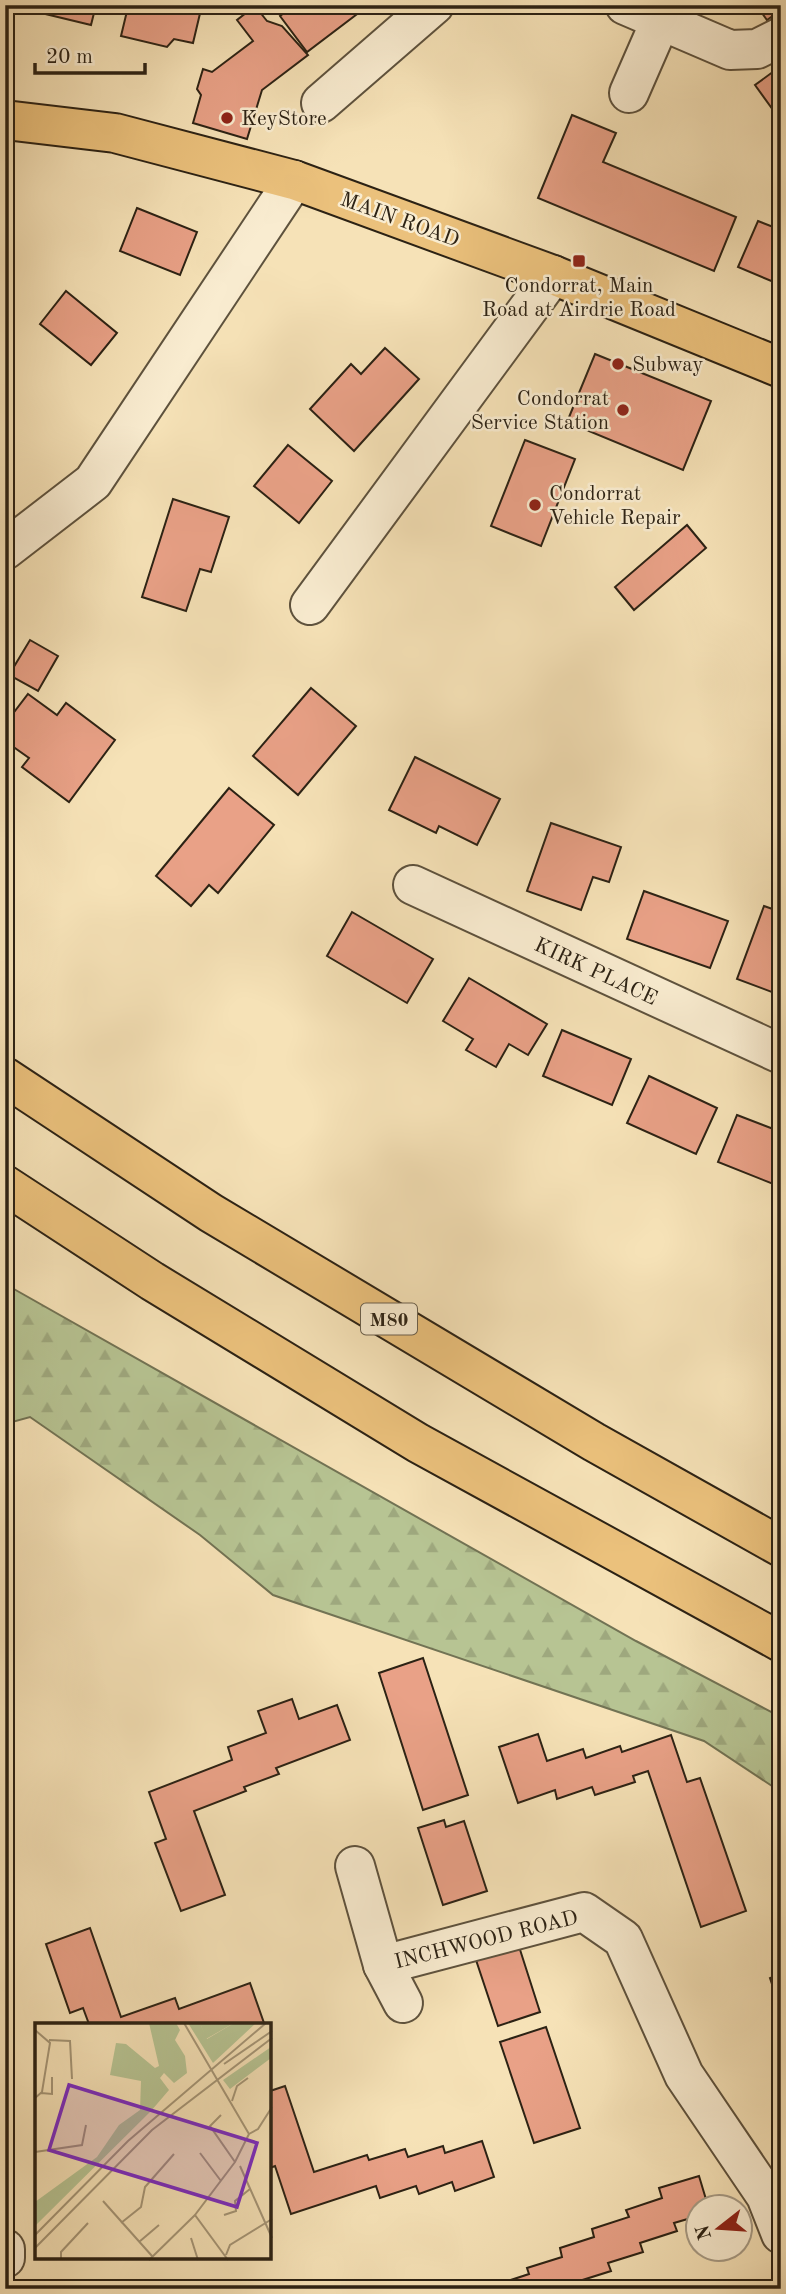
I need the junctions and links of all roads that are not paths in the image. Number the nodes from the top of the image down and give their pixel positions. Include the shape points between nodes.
1 (434, 5) edge
2 (625, 5) edge
3 (660, 22) junction
4 (781, 37) edge
5 (629, 93) dead end
6 (321, 103) dead end
7 (5, 120) edge
8 (294, 180) junction
9 (553, 275) junction
10 (781, 368) edge
11 (5, 550) edge
12 (310, 604) dead end
13 (413, 885) dead end
14 (781, 1054) edge
15 (5, 1077) edge
16 (5, 1185) edge
17 (781, 1547) edge
18 (781, 1642) edge
19 (355, 1867) dead end
20 (383, 1965) junction
21 (403, 2003) dead end
22 (781, 2234) edge
23 (5, 2249) edge
24 (5, 2258) edge

1 - 6 street
2 - 3 street
3 - 4 street via 730,50 757,49
3 - 5 street
7 - 8 main road, MAIN ROAD via 116,133
8 - 9 main road, MAIN ROAD
8 - 11 street via 93,482
9 - 10 main road, MAIN ROAD
9 - 12 street
13 - 14 street, KIRK PLACE
15 - 17 main road, M80 via 211,1213 594,1442
16 - 18 main road via 152,1281 418,1443
19 - 20 street, INCHWOOD ROAD
20 - 21 street, INCHWOOD ROAD
20 - 22 street, INCHWOOD ROAD via 584,1912 623,1939 684,2075 766,2196
23 - 24 street

